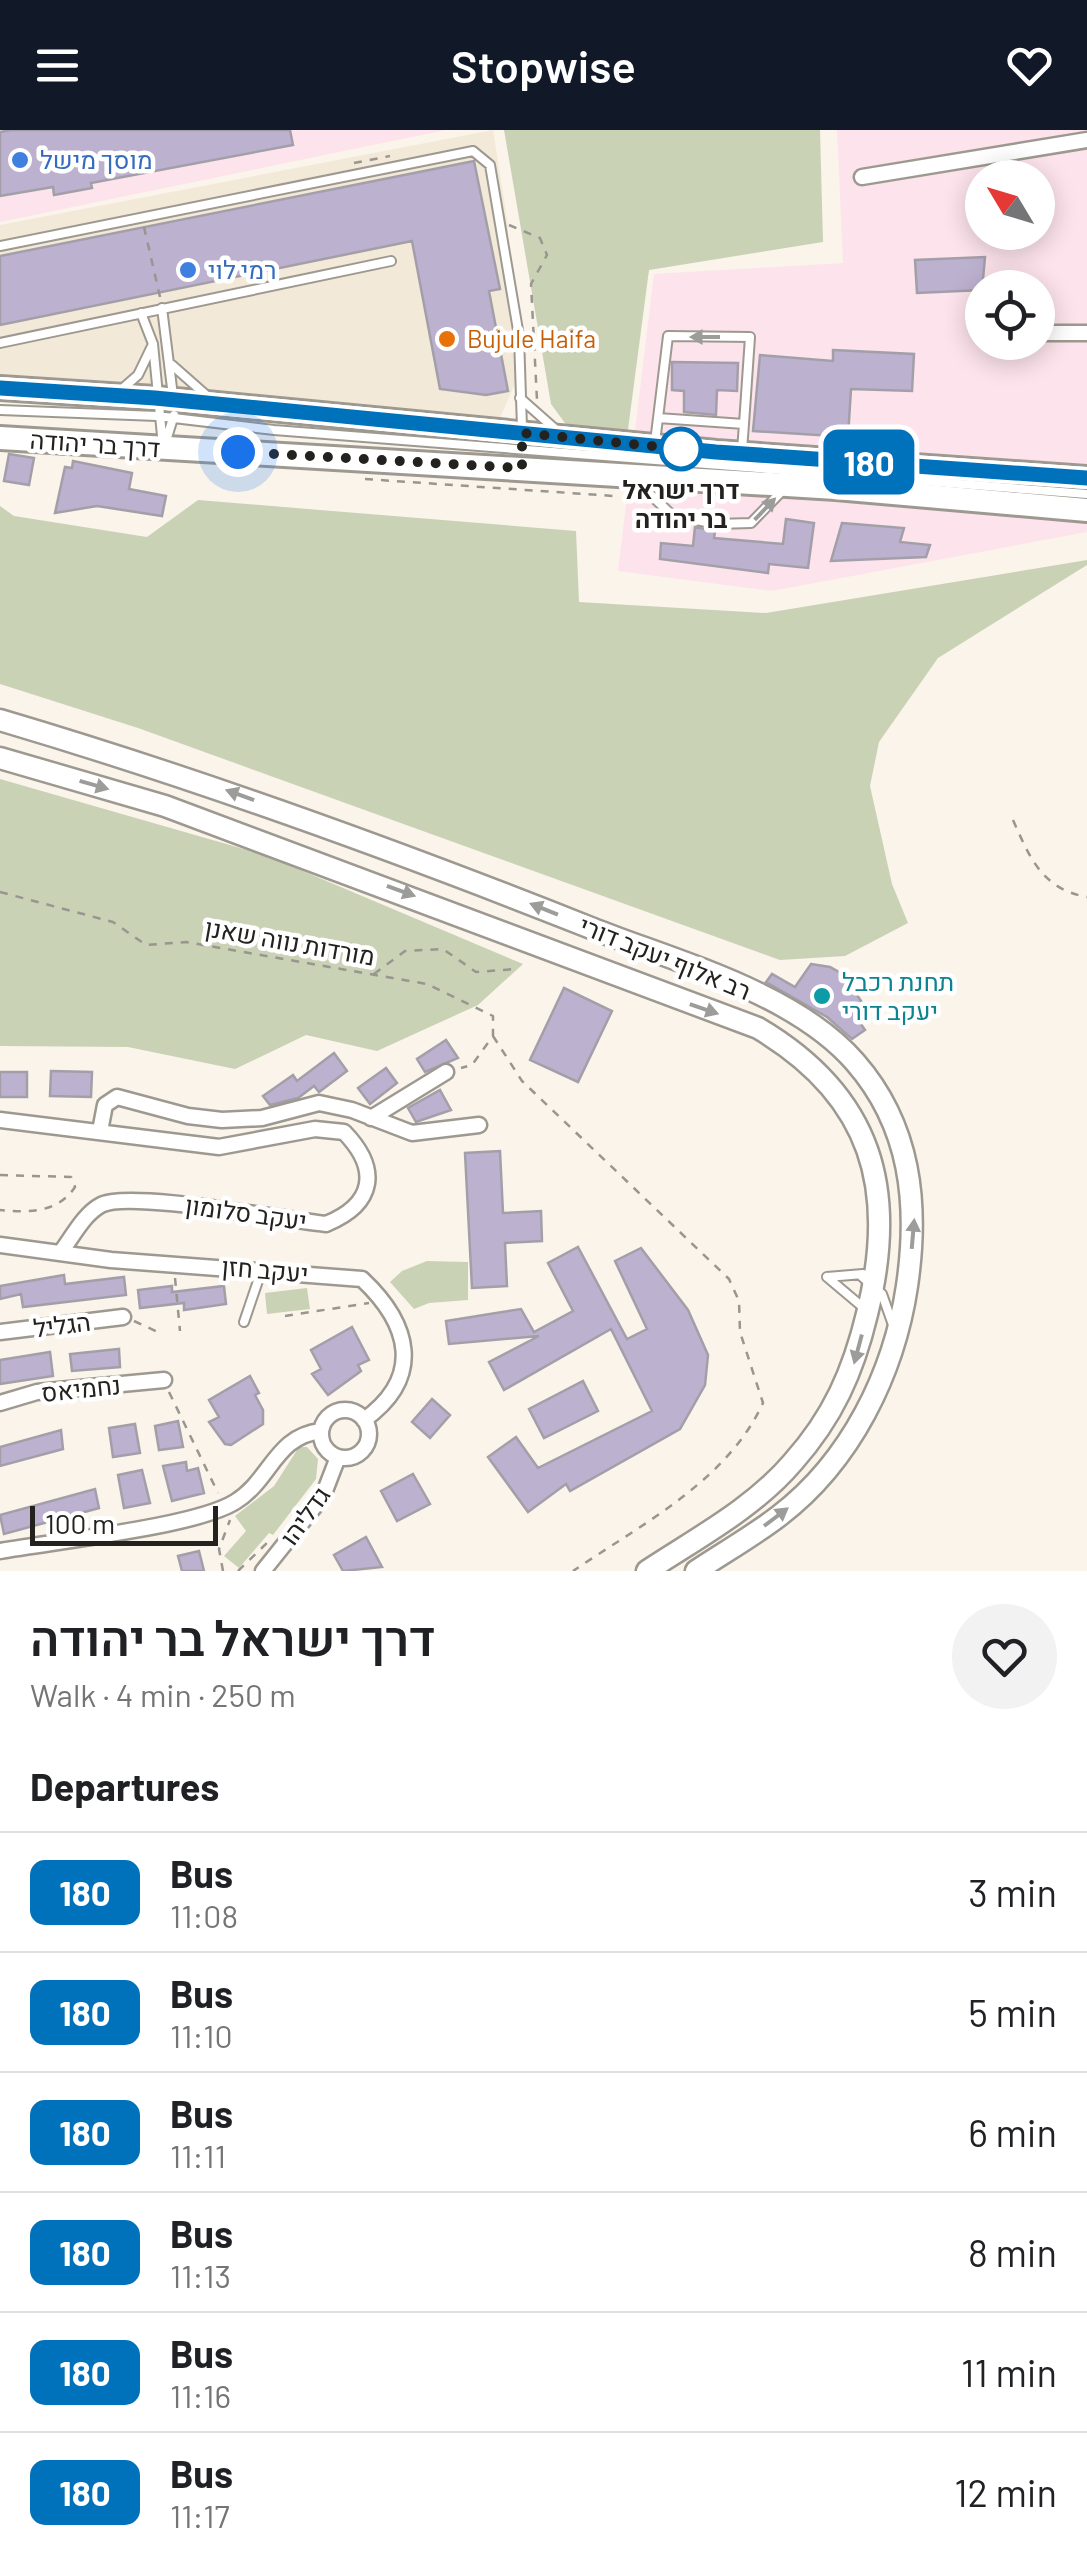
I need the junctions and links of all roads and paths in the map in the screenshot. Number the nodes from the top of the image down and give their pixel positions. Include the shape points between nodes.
1 (1087, 140) edge
2 (405, 154) dead end
3 (354, 164) dead end
4 (862, 177) dead end
5 (142, 218) junction
6 (508, 225) dead end
7 (0, 246) edge
8 (392, 261) dead end
9 (162, 308) junction
10 (142, 313) junction
11 (1055, 333) edge
12 (1087, 333) edge
13 (0, 343) edge
14 (152, 344) junction
15 (170, 363) junction
16 (0, 388) edge
17 (110, 394) junction
18 (520, 398) junction
19 (233, 406) junction
20 (165, 408) junction
21 (0, 410) edge
22 (545, 412) dead end
23 (658, 418) junction
24 (744, 424) junction
25 (572, 436) junction
26 (0, 438) edge
27 (655, 446) junction
28 (163, 448) junction
29 (522, 450) junction
30 (742, 454) junction
31 (619, 474) junction
32 (1087, 478) edge
33 (788, 486) junction
34 (1087, 494) edge
35 (1087, 510) edge
36 (0, 720) edge
37 (0, 758) edge
38 (1013, 820) dead end
39 (0, 892) edge
40 (1087, 897) edge
41 (515, 969) dead end
42 (372, 974) junction
43 (493, 1036) junction
44 (446, 1072) joint
45 (371, 1118) junction
46 (0, 1120) edge
47 (479, 1125) dead end
48 (100, 1130) junction
49 (0, 1175) edge
50 (0, 1210) edge
51 (0, 1246) edge
52 (61, 1252) junction
53 (174, 1262) junction
54 (262, 1269) junction
55 (871, 1277) junction
56 (385, 1301) junction
57 (868, 1313) junction
58 (285, 1316) dead end
59 (123, 1317) joint
60 (244, 1322) dead end
61 (180, 1331) dead end
62 (0, 1332) edge
63 (162, 1334) dead end
64 (895, 1339) junction
65 (164, 1380) joint
66 (0, 1403) edge
67 (364, 1420) junction
68 (321, 1432) junction
69 (338, 1457) junction
70 (231, 1504) junction
71 (0, 1550) edge
72 (222, 1571) edge
73 (264, 1571) edge
74 (573, 1571) edge
75 (647, 1571) edge
76 (696, 1571) edge

1 - 4 street
2 - 3 path
5 - 7 lane
5 - 9 path
5 - 18 lane via 481,154 490,165 519,336
6 - 22 path via 540,238 547,255 532,284 530,307 536,400
8 - 9 lane
9 - 10 lane
9 - 15 lane
10 - 13 lane
10 - 14 lane
11 - 12 street
14 - 17 lane via 132,382
14 - 20 lane
15 - 19 lane via 190,385
15 - 20 lane
16 - 17 main road, דרך בר יהודה
17 - 20 main road, דרך בר יהודה
18 - 25 lane
18 - 29 lane
19 - 20 main road, דרך בר יהודה
19 - 29 main road, דרך בר יהודה
20 - 21 lane
20 - 28 lane
20 - 28 lane
20 - 29 lane
23 - 24 lane
24 -> 23 lane via 750,337 668,336
23 - 27 lane
24 - 30 lane
25 - 27 main road, דרך בר יהודה
25 - 29 main road, דרך בר יהודה
26 - 28 main road, דרך בר יהודה
27 - 30 main road, דרך בר יהודה
28 - 29 main road, דרך בר יהודה
29 - 31 main road, דרך בר יהודה
29 - 34 lane
30 - 32 main road, דרך בר יהודה
31 - 33 main road, דרך בר יהודה
31 -> 33 lane via 672,516 716,524 751,523
33 - 35 main road, דרך בר יהודה
64 -> 36 main road, רב אלוף יעקב דורי via 915,1214 898,1130 853,1059 812,1026 724,978 419,860 176,772
37 -> 55 main road, רב אלוף יעקב דורי via 165,806 758,1028 824,1075 868,1147 880,1220
38 - 40 path via 1038,874
39 - 42 path, מורדות נווה שאנן via 113,922 146,945 186,942
41 - 42 path via 476,972 443,949 405,952
42 - 43 path, מורדות נווה שאנן via 427,984 493,1016
43 - 44 path via 472,1065
43 - 74 path via 522,1081 729,1279 763,1404 748,1436 700,1484
44 - 45 street
45 - 47 street via 412,1134
45 - 48 street via 319,1103 222,1120 117,1097 106,1105
46 - 48 street, יעקב סלומון
48 - 52 street, יעקב סלומון via 219,1147 315,1129 344,1132 360,1149 369,1174 362,1201 326,1224 122,1199 90,1212
49 - 50 path via 72,1177 75,1188 68,1199 33,1213
51 - 52 street, יעקב חזן
52 - 53 street, יעקב חזן
53 - 54 street, יעקב חזן
53 - 61 path
54 - 56 street, יעקב חזן via 362,1279
54 - 60 lane
55 - 57 main road, רב אלוף יעקב דורי
55 - 57 lane via 828,1277
55 - 64 lane
56 - 58 path
56 - 67 street via 401,1330 403,1367 396,1388
57 -> 75 main road, רב אלוף יעקב דורי via 843,1392 792,1465
59 - 62 street, הגליל
59 - 63 path
76 -> 64 main road, רב אלוף יעקב דורי via 806,1493 872,1402
65 - 66 street, נחמיאס via 37,1392
65 - 70 path
67 - 68 street via 341,1410
67 - 69 street via 366,1446
68 - 69 street via 325,1447
68 - 70 street via 283,1445 258,1484
69 - 73 street, גדליהו via 323,1496
70 - 71 street
70 - 72 path via 219,1548

